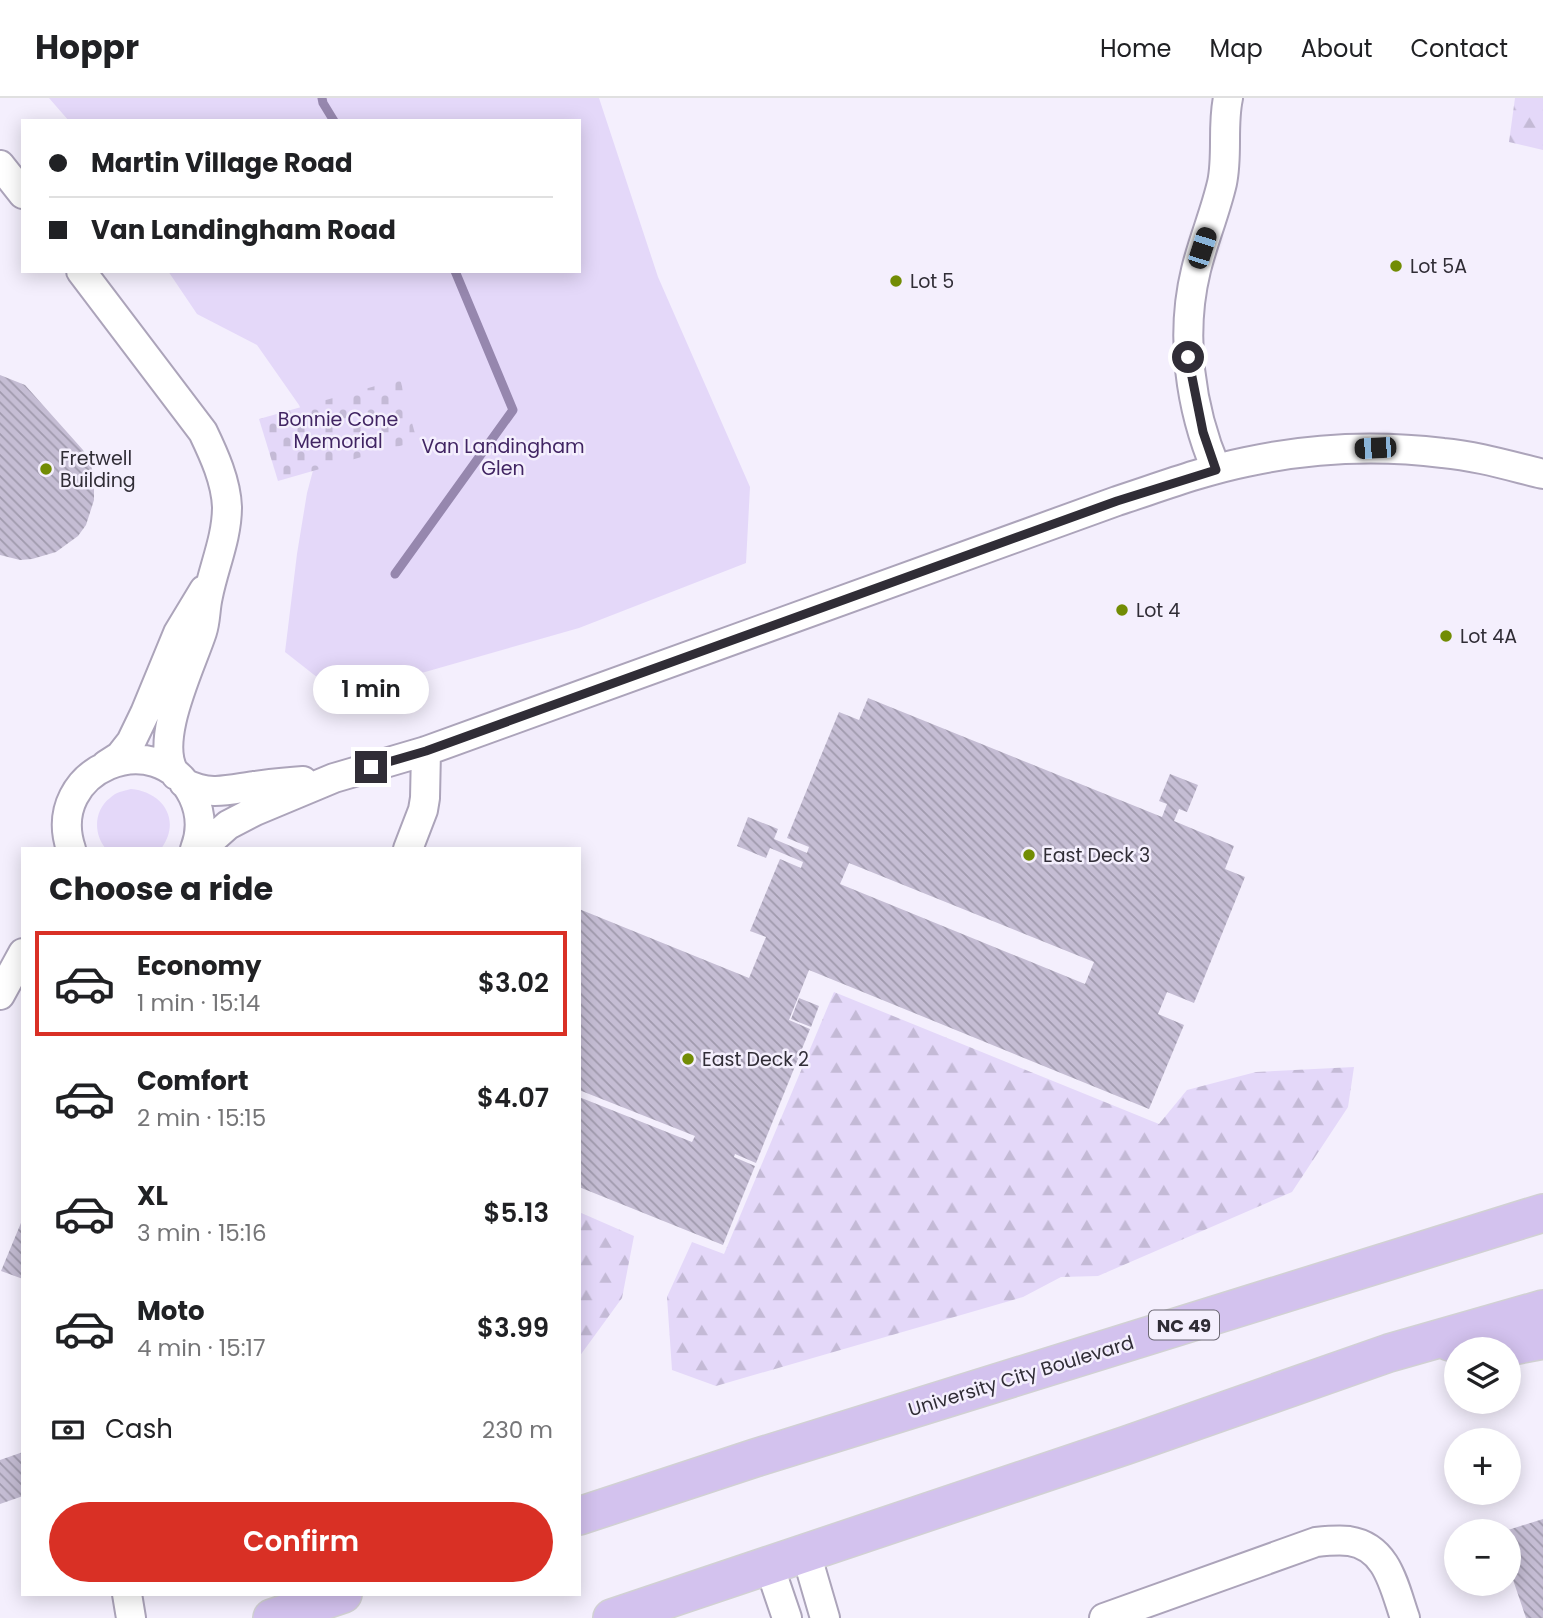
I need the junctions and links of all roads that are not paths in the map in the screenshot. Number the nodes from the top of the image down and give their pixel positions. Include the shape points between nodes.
1 (1228, 98) edge
2 (0, 164) edge
3 (21, 191) edge
4 (83, 273) edge
5 (1216, 470) junction
6 (1543, 474) edge
7 (214, 568) junction
8 (426, 751) junction
9 (104, 766) junction
10 (334, 778) junction
11 (180, 779) junction
12 (67, 818) junction
13 (64, 847) edge
14 (70, 847) edge
15 (196, 847) edge
16 (203, 847) edge
17 (409, 847) edge
18 (21, 957) edge
19 (0, 995) edge
20 (1543, 1213) edge
21 (1543, 1309) edge
22 (1439, 1338) junction
23 (1543, 1340) edge
24 (581, 1515) edge
25 (806, 1553) junction
26 (769, 1566) junction
27 (127, 1596) edge
28 (337, 1596) edge
29 (131, 1618) edge
30 (272, 1618) edge
31 (612, 1618) edge
32 (787, 1618) edge
33 (825, 1618) edge
34 (1104, 1618) edge
35 (1405, 1618) edge

1 - 5 street via 1224,169 1195,273 1187,329 1195,397
2 - 3 street
4 - 7 street via 203,432 227,506
5 - 6 street via 1279,456 1375,448 1447,453
5 - 8 street via 1117,501
7 - 9 street via 178,633 131,742
7 - 11 street via 203,630 174,710 169,758
8 - 10 street
8 - 17 street via 423,810
9 - 11 street via 146,761 167,768
9 - 12 street via 79,788
10 - 11 street via 230,791 199,788
10 - 16 street via 239,819
11 - 15 street via 198,811
12 - 13 street
12 - 14 street
18 - 19 street
20 - 24 main road, University City Boulevard / NC 49
21 - 22 main road
22 - 23 main road via 1465,1346 1502,1348
22 - 25 main road
25 - 26 main road
25 - 33 street
26 - 31 main road
26 - 32 street
27 - 29 street
28 - 30 main road
34 - 35 street via 1316,1542 1350,1541 1371,1549 1385,1563

